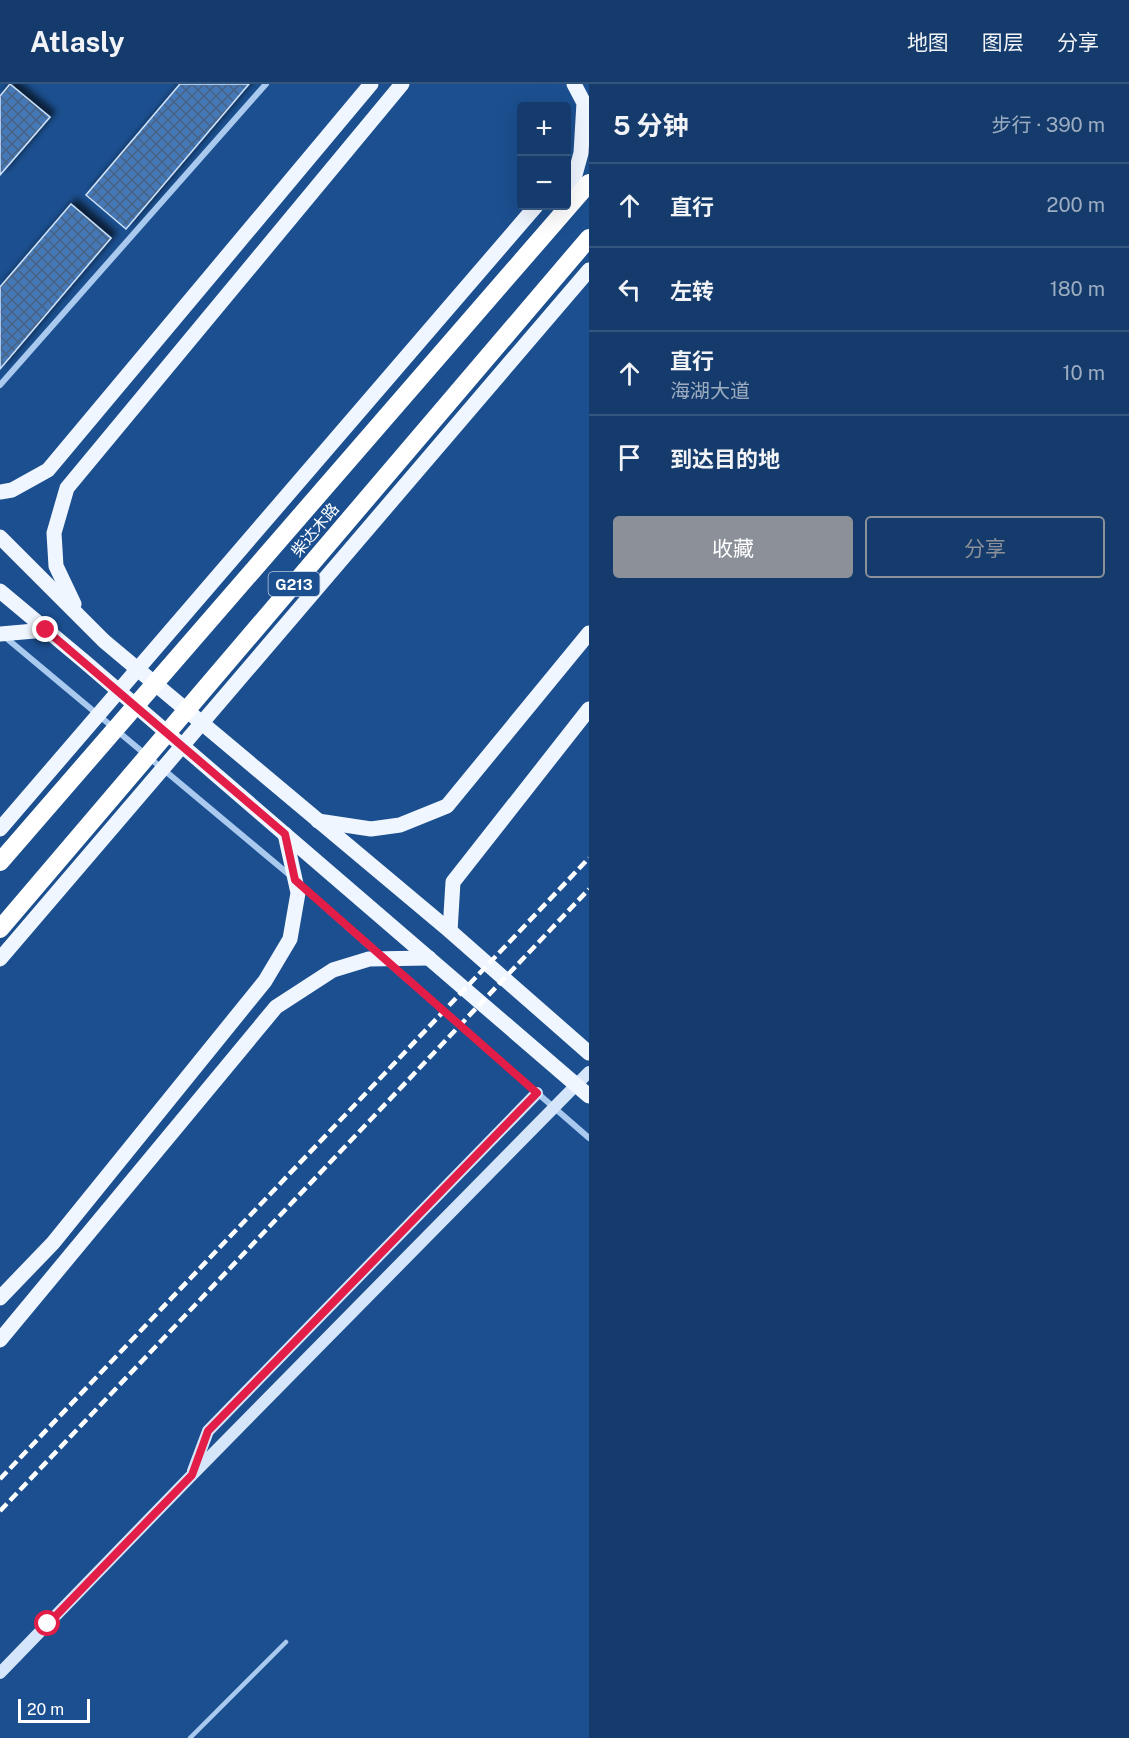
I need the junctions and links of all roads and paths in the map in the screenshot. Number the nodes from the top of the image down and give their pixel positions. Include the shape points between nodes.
1 (266, 84) edge
2 (371, 84) edge
3 (402, 84) edge
4 (574, 84) edge
5 (585, 148) edge
6 (571, 165) edge
7 (589, 183) edge
8 (533, 210) edge
9 (565, 211) junction
10 (589, 238) edge
11 (589, 270) edge
12 (0, 385) edge
13 (0, 492) edge
14 (0, 537) edge
15 (0, 591) edge
16 (46, 630) junction
17 (0, 633) edge
18 (589, 633) edge
19 (104, 641) junction
20 (589, 709) edge
21 (317, 821) junction
22 (0, 829) edge
23 (285, 834) junction
24 (0, 862) edge
25 (295, 880) junction
26 (0, 929) edge
27 (450, 931) junction
28 (429, 958) junction
29 (0, 959) edge
30 (384, 959) junction
31 (589, 1053) edge
32 (589, 1072) edge
33 (537, 1093) junction
34 (589, 1096) edge
35 (589, 1138) edge
36 (0, 1298) edge
37 (0, 1340) edge
38 (192, 1475) junction
39 (286, 1642) dead end
40 (0, 1673) edge
41 (190, 1738) edge

1 - 12 street
2 - 13 main road via 48,470 12,490
3 - 19 main road via 67,488 54,533 56,566 72,602
4 - 5 main road via 584,103
5 - 6 main road
5 - 9 main road
7 - 9 highway, 柴达木路 / G213
8 - 22 main road
9 - 24 highway, 柴达木路 / G213
10 - 26 highway, 柴达木路 / G213
11 - 29 main road
14 - 19 main road
15 - 16 main road
16 - 17 main road
16 - 23 main road
17 - 25 street
18 - 21 main road via 447,806 400,825 371,829
19 - 21 main road
20 - 27 main road via 453,882
21 - 27 main road
23 - 25 main road
23 - 28 main road
25 - 30 street
25 - 36 main road via 298,893 290,939 265,981 53,1243
27 - 31 main road
28 - 30 main road
28 - 34 main road
30 - 33 street
30 - 37 main road via 369,959 333,970 276,1007
32 - 38 main road
33 - 35 street
33 - 38 main road via 208,1431
38 - 40 main road
39 - 41 lane

